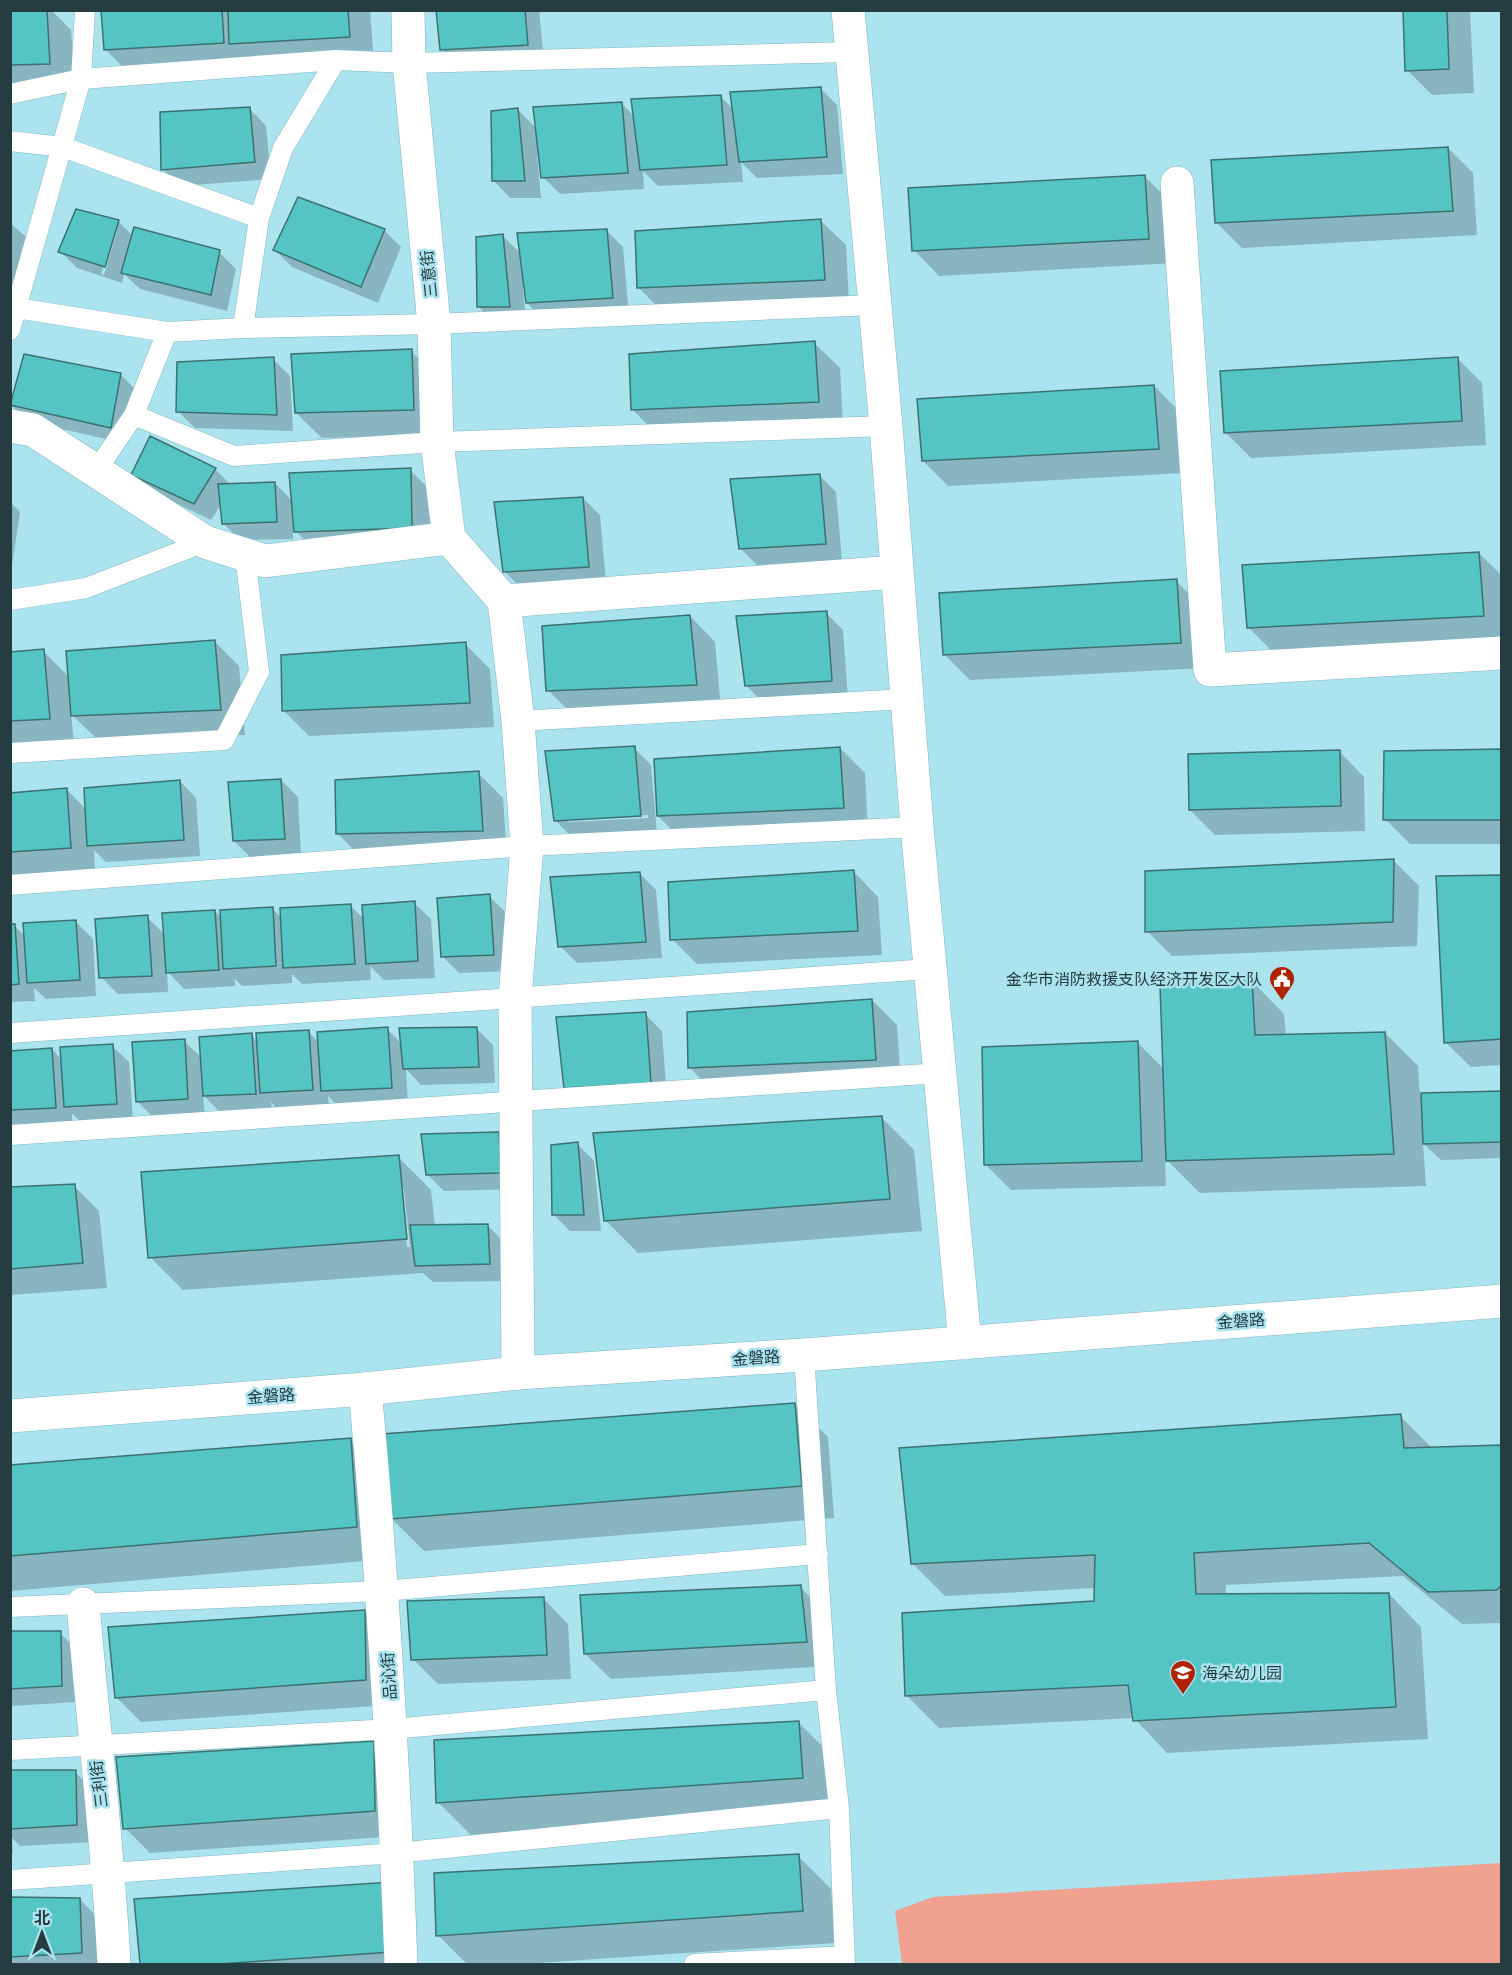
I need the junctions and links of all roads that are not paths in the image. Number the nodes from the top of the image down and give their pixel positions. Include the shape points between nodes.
1 (85, 10) edge
2 (408, 10) edge
3 (848, 10) edge
4 (850, 52) junction
5 (336, 60) junction
6 (409, 63) junction
7 (81, 79) junction
8 (10, 94) edge
9 (10, 141) edge
10 (63, 147) junction
11 (1177, 183) dead end
12 (259, 218) junction
13 (874, 305) junction
14 (14, 307) edge
15 (434, 324) junction
16 (243, 328) junction
17 (10, 330) edge
18 (167, 332) junction
19 (134, 415) junction
20 (10, 426) edge
21 (886, 426) junction
22 (437, 442) junction
23 (96, 471) junction
24 (449, 538) junction
25 (205, 542) junction
26 (245, 555) junction
27 (897, 572) junction
28 (16, 597) edge
29 (504, 601) junction
30 (1502, 653) edge
31 (906, 699) junction
32 (518, 721) junction
33 (10, 753) edge
34 (917, 827) junction
35 (527, 846) junction
36 (10, 885) edge
37 (929, 969) junction
38 (515, 998) junction
39 (10, 1033) edge
40 (941, 1073) junction
41 (517, 1100) junction
42 (10, 1135) edge
43 (1502, 1301) edge
44 (965, 1343) junction
45 (804, 1355) junction
46 (518, 1373) junction
47 (365, 1389) junction
48 (10, 1416) edge
49 (818, 1554) junction
50 (383, 1591) junction
51 (83, 1604) junction
52 (10, 1607) edge
53 (826, 1690) junction
54 (392, 1729) junction
55 (94, 1744) junction
56 (10, 1750) edge
57 (838, 1808) junction
58 (397, 1853) junction
59 (110, 1872) junction
60 (10, 1880) edge
61 (845, 1960) edge
62 (114, 1965) edge
63 (401, 1965) edge
64 (694, 1965) edge

1 - 7 lane
2 - 6 street, 三意街
3 - 4 street
4 - 6 lane
4 - 13 street
5 - 6 lane
5 - 7 lane
5 - 12 lane via 283,148
6 - 15 street, 三意街
7 - 8 lane
7 - 10 lane
9 - 10 lane
10 - 12 lane
10 - 14 lane
11 - 30 street via 1210,670
12 - 16 lane
13 - 15 lane
13 - 21 street
14 - 17 lane
14 - 18 lane
15 - 16 lane
15 - 22 street, 三意街
16 - 18 lane
18 - 19 lane
19 - 22 lane via 234,456
19 - 23 lane
20 - 23 street via 33,430
21 - 22 lane
21 - 27 street
22 - 24 street, 三意街
23 - 25 street
24 - 26 street via 265,561
24 - 29 street
25 - 26 street
25 - 28 lane via 86,588
26 - 33 lane via 259,672 224,740
27 - 29 street
27 - 31 street
29 - 32 street
31 - 32 lane
31 - 34 street
32 - 35 street
34 - 35 lane
34 - 37 street
35 - 36 lane
35 - 38 street
37 - 38 lane
37 - 40 street
38 - 39 lane
38 - 41 street
40 - 41 lane
40 - 44 street
41 - 42 lane
41 - 46 street
43 - 44 street, 金磐路
44 - 45 street, 金磐路
45 - 46 street, 金磐路
45 - 49 lane
46 - 47 street, 金磐路
47 - 48 street, 金磐路
47 - 50 street, 品沁街
49 - 50 lane
49 - 53 lane
50 - 51 lane
50 - 54 street, 品沁街
51 - 52 lane
51 - 55 street, 三利街
53 - 54 lane
53 - 57 lane
54 - 55 lane
54 - 58 street, 品沁街
55 - 56 lane
55 - 59 street, 三利街
57 - 58 lane
57 - 61 lane
58 - 59 lane
58 - 63 street, 品沁街
59 - 60 lane
59 - 62 street, 三利街
61 - 64 lane

